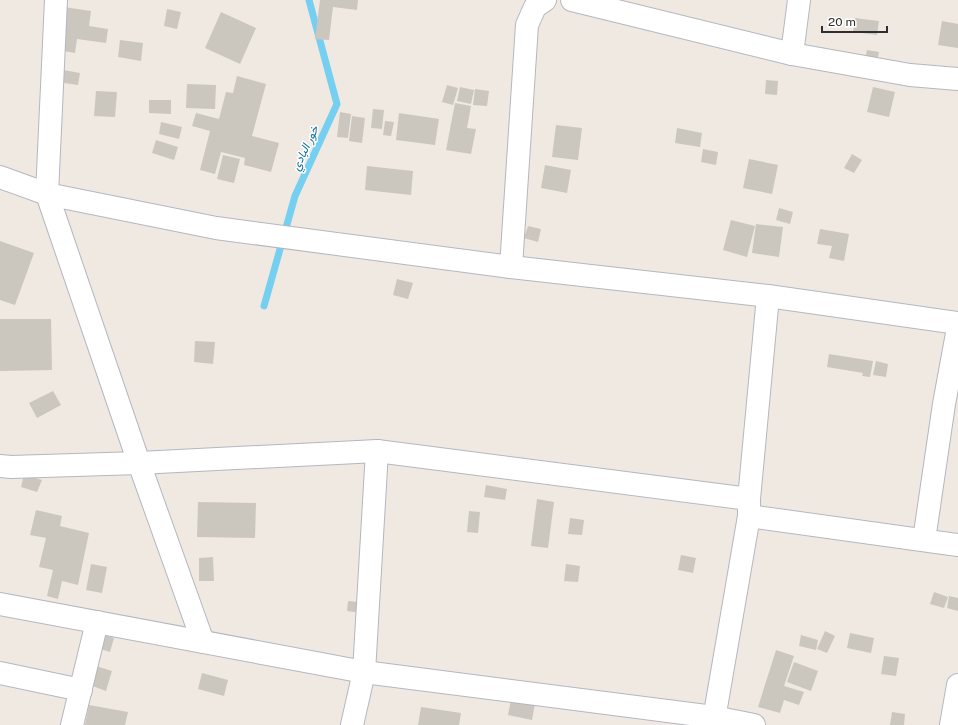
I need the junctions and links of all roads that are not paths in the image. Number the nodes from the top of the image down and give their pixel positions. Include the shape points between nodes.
1 (56, 0) edge
2 (546, 0) edge
3 (572, 0) edge
4 (800, 0) edge
5 (792, 54) junction
6 (958, 79) edge
7 (0, 178) edge
8 (47, 194) junction
9 (511, 267) junction
10 (768, 296) junction
11 (958, 323) edge
12 (958, 328) edge
13 (951, 406) edge
14 (377, 451) junction
15 (139, 463) junction
16 (0, 466) edge
17 (749, 507) junction
18 (924, 540) junction
19 (958, 545) edge
20 (0, 604) edge
21 (97, 622) junction
22 (203, 642) junction
23 (364, 672) junction
24 (0, 673) edge
25 (958, 685) edge
26 (81, 690) junction
27 (714, 721) edge
28 (72, 725) edge
29 (352, 725) edge
30 (754, 725) edge
31 (950, 725) edge

1 - 8 street
2 - 9 street via 535,7 527,25
3 - 5 street
4 - 5 street
5 - 6 street via 910,75
7 - 8 street
8 - 9 street via 216,228
8 - 15 street
9 - 10 street
10 - 11 street
10 - 17 street
12 - 13 street
13 - 18 street
14 - 15 street
14 - 17 street
14 - 23 street
15 - 16 street
15 - 22 street
17 - 18 street
17 - 27 street
18 - 19 street
20 - 21 street
21 - 22 street
21 - 26 street
22 - 23 street
23 - 27 street
23 - 29 street
24 - 26 street
25 - 31 street
26 - 28 street
27 - 30 street

